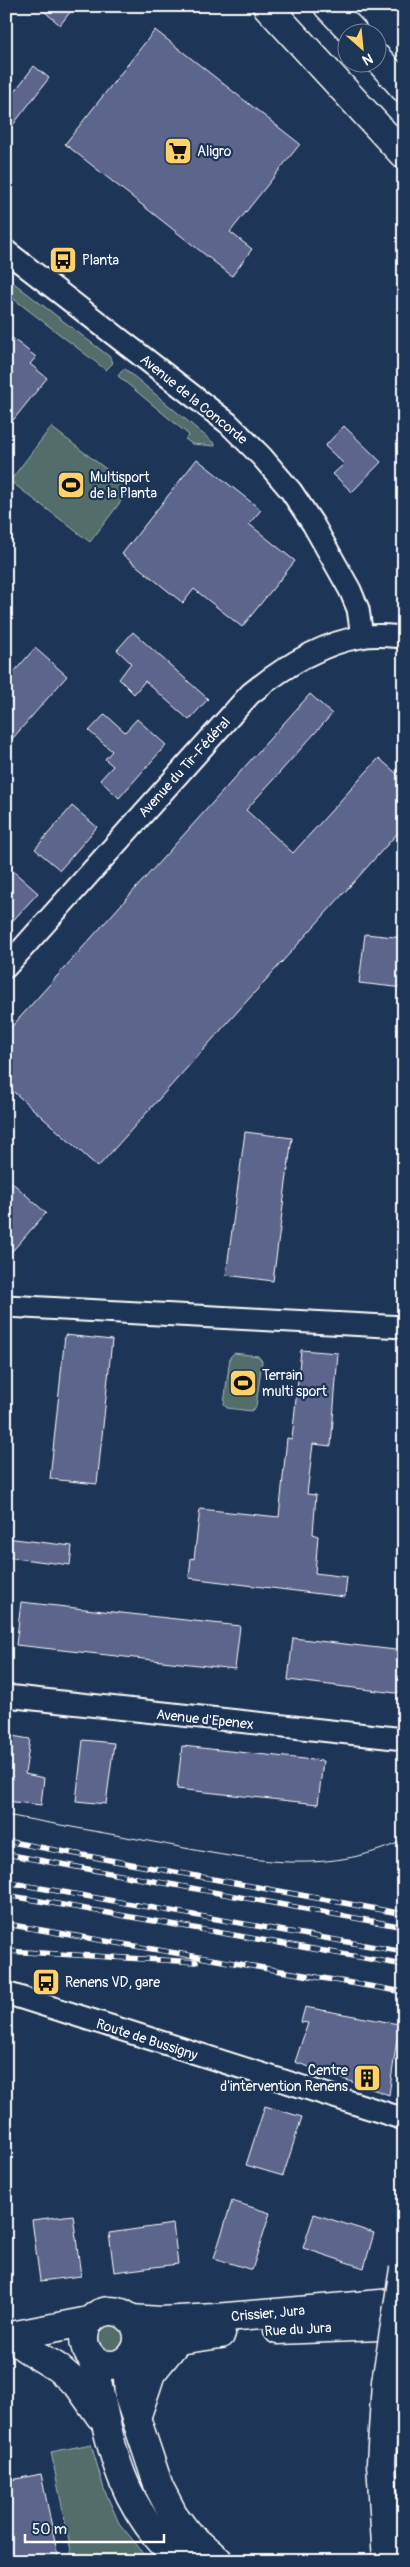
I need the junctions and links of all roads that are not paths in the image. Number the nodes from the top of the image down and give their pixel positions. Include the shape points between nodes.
1 (267, 6) edge
2 (328, 6) edge
3 (343, 22) edge
4 (388, 70) edge
5 (404, 88) edge
6 (404, 155) edge
7 (6, 251) edge
8 (362, 636) junction
9 (404, 637) edge
10 (6, 966) edge
11 (6, 1306) edge
12 (404, 1327) edge
13 (6, 1696) edge
14 (404, 1739) edge
15 (6, 1993) edge
16 (404, 2119) edge
17 (404, 2269) edge
18 (404, 2302) edge
19 (132, 2319) junction
20 (90, 2321) junction
21 (404, 2325) edge
22 (178, 2340) junction
23 (12, 2345) edge
24 (89, 2353) junction
25 (131, 2357) junction
26 (137, 2415) junction
27 (104, 2422) junction
28 (382, 2507) junction
29 (181, 2561) edge
30 (219, 2561) edge
31 (367, 2561) edge
32 (387, 2561) edge

1 - 6 main road
2 - 3 main road
4 - 5 main road
7 - 8 street, Avenue de la Concorde via 228,423 262,457 291,491 333,560 355,603
8 - 9 street, Avenue du Tir-Fédéral
8 - 10 street, Avenue du Tir-Fédéral via 308,656 250,694
11 - 12 street
13 - 14 street, Avenue d'Epenex
15 - 16 street, Route de Bussigny
17 - 28 main road, bridge via 386,2382
18 - 19 main road, Crissier, Jura via 205,2318
19 - 20 main road via 124,2313 106,2311
19 - 25 main road via 139,2335
20 - 23 main road
20 - 24 main road via 84,2334
21 - 22 main road, Rue du Jura via 216,2334
22 - 25 main road, Rue du Jura
22 - 26 main road via 150,2373
23 - 24 main road via 71,2345
23 - 27 main road via 58,2368 79,2386
24 - 25 main road via 98,2362 112,2365
24 - 27 main road via 103,2405
25 - 26 main road via 129,2397
26 - 30 main road via 149,2463 173,2514 187,2533
27 - 29 main road via 130,2497 151,2530
28 - 31 main road
28 - 32 main road

